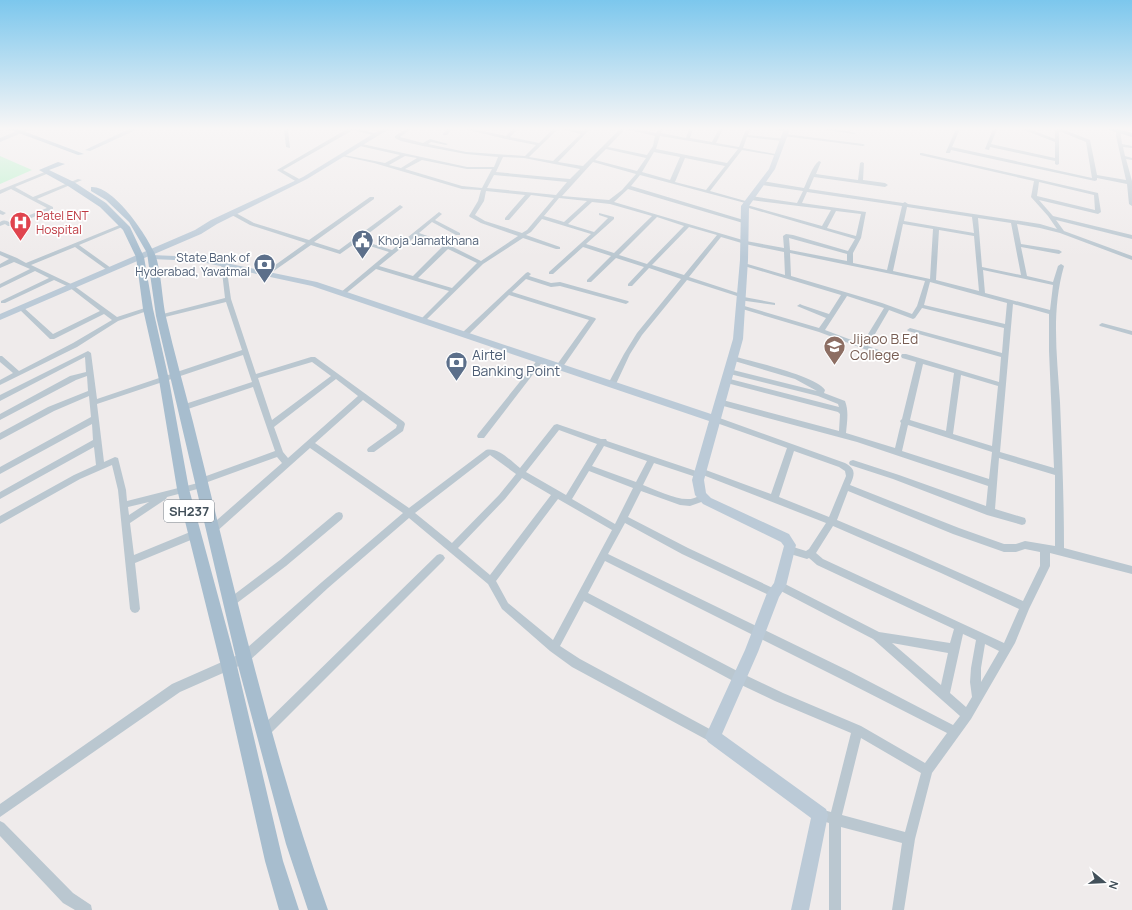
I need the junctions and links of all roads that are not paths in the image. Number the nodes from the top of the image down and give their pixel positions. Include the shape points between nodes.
1 (43, 171) edge
2 (44, 171) edge
3 (57, 171) edge
4 (282, 171) edge
5 (316, 171) edge
6 (411, 171) edge
7 (494, 171) edge
8 (498, 171) edge
9 (580, 171) edge
10 (676, 171) edge
11 (723, 171) edge
12 (770, 171) edge
13 (814, 171) edge
14 (861, 171) edge
15 (1002, 171) edge
16 (1051, 171) edge
17 (1093, 171) edge
18 (1126, 171) edge
19 (640, 172) joint
20 (1058, 173) junction
21 (812, 175) junction
22 (1094, 176) junction
23 (1037, 180) junction
24 (299, 181) junction
25 (571, 181) junction
26 (75, 182) junction
27 (672, 182) junction
28 (860, 182) junction
29 (762, 183) junction
30 (1130, 183) edge
31 (886, 185) dead end
32 (1062, 186) junction
33 (11, 187) junction
34 (627, 187) junction
35 (484, 188) junction
36 (0, 189) edge
37 (805, 190) junction
38 (0, 192) edge
39 (707, 192) junction
40 (530, 193) junction
41 (559, 196) junction
42 (1034, 197) junction
43 (34, 198) junction
44 (372, 198) dead end
45 (591, 200) junction
46 (610, 202) junction
47 (748, 202) junction
48 (1132, 202) edge
49 (799, 204) junction
50 (905, 204) junction
51 (400, 207) dead end
52 (834, 209) junction
53 (232, 214) junction
54 (439, 214) dead end
55 (601, 214) dead end
56 (655, 216) junction
57 (975, 216) junction
58 (542, 217) junction
59 (1052, 217) junction
60 (507, 219) dead end
61 (432, 220) junction
62 (745, 222) junction
63 (901, 222) junction
64 (1014, 222) junction
65 (0, 224) edge
66 (565, 224) junction
67 (124, 225) junction
68 (686, 226) junction
69 (824, 228) junction
70 (936, 228) junction
71 (1062, 232) junction
72 (416, 234) junction
73 (458, 234) dead end
74 (595, 234) junction
75 (523, 235) junction
76 (720, 235) junction
77 (977, 236) junction
78 (1132, 237) edge
79 (858, 238) junction
80 (356, 240) junction
81 (745, 242) junction
82 (309, 243) junction
83 (75, 245) junction
84 (583, 245) junction
85 (1018, 245) junction
86 (447, 246) junction
87 (558, 248) dead end
88 (787, 251) junction
89 (394, 252) junction
90 (850, 252) junction
91 (1059, 252) dead end
92 (1, 254) edge
93 (144, 255) junction
94 (615, 255) junction
95 (15, 259) junction
96 (1132, 260) edge
97 (850, 263) junction
98 (223, 264) junction
99 (481, 264) junction
100 (27, 265) junction
101 (744, 265) junction
102 (0, 266) edge
103 (648, 266) junction
104 (1062, 266) dead end
105 (375, 267) junction
106 (980, 268) junction
107 (35, 269) junction
108 (109, 269) junction
109 (890, 272) junction
110 (266, 274) junction
111 (551, 274) dead end
112 (788, 276) junction
113 (1024, 277) junction
114 (54, 278) junction
115 (414, 278) junction
116 (684, 278) junction
117 (589, 281) dead end
118 (930, 281) junction
119 (1055, 284) junction
120 (630, 285) dead end
121 (0, 286) edge
122 (71, 286) junction
123 (454, 290) junction
124 (508, 293) junction
125 (342, 294) junction
126 (845, 294) junction
127 (982, 295) junction
128 (228, 299) junction
129 (2, 300) edge
130 (741, 300) junction
131 (626, 302) dead end
132 (1010, 302) junction
133 (773, 304) dead end
134 (800, 306) dead end
135 (920, 306) junction
136 (888, 307) junction
137 (148, 309) junction
138 (17, 310) junction
139 (104, 311) junction
140 (1052, 313) junction
141 (161, 316) junction
142 (0, 317) edge
143 (830, 317) junction
144 (116, 320) junction
145 (422, 321) junction
146 (1102, 325) dead end
147 (1008, 327) junction
148 (910, 330) dead end
149 (820, 332) junction
150 (1132, 333) edge
151 (464, 335) junction
152 (864, 347) junction
153 (244, 352) junction
154 (904, 356) dead end
155 (1005, 356) junction
156 (0, 358) edge
157 (732, 358) junction
158 (896, 359) dead end
159 (541, 360) junction
160 (920, 361) junction
161 (560, 366) junction
162 (90, 372) junction
163 (958, 372) junction
164 (18, 374) junction
165 (727, 375) junction
166 (335, 376) junction
167 (170, 378) junction
168 (255, 380) junction
169 (0, 383) edge
170 (612, 384) junction
171 (1002, 385) junction
172 (92, 392) junction
173 (820, 394) junction
174 (362, 397) junction
175 (0, 398) edge
176 (720, 402) junction
177 (92, 403) junction
178 (185, 407) junction
179 (843, 411) junction
180 (0, 417) edge
181 (94, 418) junction
182 (714, 419) junction
183 (904, 421) junction
184 (270, 426) junction
185 (949, 434) junction
186 (842, 435) junction
187 (0, 436) edge
188 (481, 436) dead end
189 (603, 441) junction
190 (98, 442) junction
191 (309, 443) junction
192 (791, 447) junction
193 (371, 450) dead end
194 (898, 452) junction
195 (996, 452) junction
196 (279, 453) junction
197 (652, 459) junction
198 (287, 463) junction
199 (853, 463) dead end
200 (100, 466) junction
201 (586, 467) junction
202 (0, 471) edge
203 (521, 473) junction
204 (700, 473) junction
205 (1059, 473) junction
206 (201, 483) junction
207 (993, 484) junction
208 (846, 487) junction
209 (637, 488) junction
210 (183, 489) junction
211 (170, 492) junction
212 (556, 494) junction
213 (0, 496) edge
214 (704, 498) junction
215 (774, 498) junction
216 (567, 500) junction
217 (124, 505) junction
218 (990, 512) junction
219 (409, 513) junction
220 (339, 516) dead end
221 (623, 518) junction
222 (0, 520) edge
223 (832, 521) junction
224 (1022, 521) dead end
225 (125, 522) junction
226 (212, 530) junction
227 (617, 530) junction
228 (195, 534) junction
229 (1045, 548) junction
230 (452, 549) junction
231 (790, 550) junction
232 (1060, 551) junction
233 (810, 554) junction
234 (603, 556) junction
235 (440, 558) dead end
236 (130, 561) junction
237 (1132, 570) edge
238 (491, 582) junction
239 (777, 589) junction
240 (582, 595) junction
241 (230, 603) junction
242 (1025, 607) junction
243 (135, 609) dead end
244 (959, 627) junction
245 (758, 634) junction
246 (877, 636) junction
247 (982, 638) junction
248 (554, 648) junction
249 (954, 649) junction
250 (1006, 649) junction
251 (244, 658) junction
252 (229, 666) junction
253 (739, 678) junction
254 (944, 695) junction
255 (977, 698) junction
256 (967, 715) junction
257 (857, 730) junction
258 (954, 731) junction
259 (264, 732) junction
260 (713, 737) junction
261 (927, 770) junction
262 (0, 811) edge
263 (827, 817) junction
264 (0, 827) edge
265 (909, 839) junction
266 (86, 910) edge
267 (289, 910) edge
268 (318, 910) edge
269 (800, 910) edge
270 (835, 910) edge
271 (898, 910) edge

1 - 36 street
2 - 33 street
3 - 26 main road, SH237
4 - 24 street
5 - 24 street
6 - 35 street via 462,186
7 - 35 street
8 - 25 street
9 - 25 street
10 - 27 street
11 - 39 street
12 - 29 street
13 - 21 street
14 - 28 street
15 - 23 street
16 - 20 street
17 - 22 street
18 - 30 street
19 - 27 street
19 - 34 street
20 - 22 street via 1095,180
20 - 32 street
21 - 28 street
21 - 37 street
22 - 30 street
23 - 32 street
23 - 42 street
24 - 53 street
25 - 41 street
26 - 43 street
26 - 67 main road, SH237
26 - 93 main road, SH237 via 109,198 128,216
27 - 39 street
28 - 31 street
29 - 37 street
29 - 47 street
30 - 48 street
32 - 42 street via 1096,194 1098,212
33 - 38 street
33 - 43 street
34 - 46 street
34 - 62 street
35 - 40 street
35 - 75 street via 481,201 472,216
37 - 49 street
37 - 50 street
39 - 47 street
40 - 41 street
40 - 60 street
41 - 45 street
41 - 58 street
42 - 59 street
43 - 65 street via 51,208 10,225 5,222
44 - 82 street
45 - 46 street
45 - 66 street
46 - 56 street
47 - 49 street
47 - 62 street
47 - 69 street
49 - 52 street
50 - 57 street
50 - 63 street
51 - 80 street
52 - 69 street
52 - 79 street via 864,213
53 - 82 street via 252,224
53 - 93 street
54 - 61 street
55 - 74 street via 612,218
56 - 68 street
56 - 94 street
57 - 64 street
57 - 77 street
58 - 66 street
58 - 75 street
59 - 71 street
59 - 78 street
61 - 72 street
61 - 73 street
62 - 81 street
63 - 70 street
63 - 109 street
64 - 71 street
64 - 85 street
66 - 74 street
67 - 83 street
67 - 93 main road, SH237
68 - 76 street
68 - 103 street
69 - 79 street
70 - 77 street
70 - 118 street
71 - 96 street
72 - 86 street
72 - 89 street
74 - 84 street
75 - 87 street
75 - 99 street
76 - 81 street
76 - 116 street
77 - 106 street
79 - 90 street
80 - 82 street via 340,252
80 - 89 street
81 - 88 street
81 - 101 street
82 - 110 street
83 - 100 street
83 - 108 street
84 - 94 street
84 - 111 street
85 - 91 street
85 - 113 street
86 - 99 street
86 - 115 street
88 - 90 street via 784,238 788,236
88 - 97 street
88 - 112 street
89 - 105 street
90 - 97 street
92 - 95 street
93 - 98 street via 198,258
93 - 108 street
93 - 137 main road, SH237
93 - 141 main road, SH237
94 - 103 street
94 - 117 street
95 - 100 street
95 - 102 street
97 - 109 street
98 - 110 street
98 - 128 street
99 - 123 street
100 - 107 street
101 - 112 street
101 - 130 street
103 - 116 street
103 - 120 street
104 - 119 street
105 - 115 street
105 - 125 street
106 - 113 street
106 - 127 street
107 - 114 street
107 - 121 street
108 - 122 street
109 - 118 street
110 - 125 street via 314,284
112 - 126 street
113 - 119 street
114 - 122 street
114 - 129 street
115 - 123 street
116 - 130 street
116 - 170 street via 650,318
118 - 127 street
118 - 135 street
119 - 140 street
122 - 138 street
122 - 139 street
123 - 145 street
124 - 131 street via 527,275 551,285 560,284
124 - 151 street
124 - 161 street via 593,319
125 - 145 street
126 - 136 street
126 - 143 street
127 - 132 street
128 - 141 street
128 - 153 street
129 - 138 street
130 - 133 street
130 - 149 street
130 - 157 street via 738,339
132 - 140 street
132 - 147 street
134 - 143 street
135 - 136 street via 913,317
135 - 147 street
136 - 152 street
137 - 144 street
137 - 167 main road, SH237
138 - 139 street via 52,337
138 - 142 street
139 - 144 street
140 - 205 street
141 - 167 main road, SH237
143 - 149 street
144 - 164 street
145 - 151 street
146 - 150 street
147 - 155 street
148 - 155 street
149 - 152 street
151 - 159 street
152 - 158 street
153 - 167 street
153 - 168 street
154 - 160 street
155 - 171 street
156 - 164 street
157 - 165 street
157 - 173 street via 798,378 820,388
159 - 161 street
159 - 188 street
160 - 163 street
160 - 183 street
161 - 170 street
162 - 172 street
162 - 175 street via 88,353
162 - 180 street via 73,378
163 - 171 street
163 - 185 street
164 - 169 street
165 - 173 street
165 - 176 street
165 - 179 street
166 - 168 street via 313,359
166 - 174 street
166 - 184 street
167 - 177 street
167 - 178 main road, SH237
167 - 210 main road, SH237
168 - 178 street
168 - 184 street
170 - 182 street
171 - 195 street
172 - 177 street
172 - 187 street via 51,409
173 - 179 street via 841,402
174 - 191 street
174 - 193 street via 401,424 400,428
176 - 182 street
176 - 186 street
177 - 181 street
178 - 206 main road, SH237
179 - 186 street
181 - 190 street
181 - 202 street
182 - 192 street
182 - 204 street
183 - 185 street
183 - 194 street
184 - 196 street
185 - 195 street
186 - 194 street
189 - 197 street
189 - 201 street
189 - 203 street via 557,427
190 - 200 street
190 - 213 street
191 - 198 street
191 - 219 street
192 - 208 street via 847,467 850,476
192 - 215 street
194 - 207 street
195 - 205 street
195 - 207 street
196 - 198 street
196 - 206 street
197 - 204 street
197 - 209 street
198 - 226 street
199 - 218 street
200 - 217 street via 116,460
200 - 222 street
201 - 209 street
201 - 216 street
203 - 212 street
203 - 219 street via 489,452
203 - 230 street via 502,497
204 - 214 street via 699,487
204 - 215 street
205 - 232 street
206 - 210 street
206 - 226 main road, SH237
207 - 218 street
208 - 223 street
208 - 229 street via 993,544 1011,548 1025,545
209 - 214 street via 685,503
209 - 221 street
210 - 211 street
210 - 228 main road, SH237
211 - 217 street
211 - 225 street
212 - 216 street
212 - 238 street
214 - 231 street via 715,506 785,538
215 - 223 street
216 - 227 street
217 - 225 street
218 - 224 street
219 - 230 street
219 - 251 street
220 - 241 street
221 - 227 street
221 - 239 street via 684,550
223 - 233 street
223 - 242 street via 914,555
225 - 236 street
226 - 241 main road, SH237
227 - 234 street
228 - 236 street
228 - 252 main road, SH237
229 - 232 street
229 - 242 street via 1045,566
230 - 238 street
231 - 233 street
231 - 239 street
232 - 237 street
233 - 244 street via 820,562
234 - 240 street
234 - 245 street
235 - 259 street
236 - 243 street
238 - 248 street via 505,606
239 - 245 street
239 - 246 street
240 - 248 street
240 - 253 street
241 - 251 main road, SH237
242 - 250 street
244 - 247 street
244 - 249 street
245 - 253 street
245 - 258 street
246 - 249 street
246 - 254 street
247 - 250 street
247 - 255 street via 974,668
248 - 260 street via 576,663
249 - 254 street
250 - 255 street
251 - 252 street
251 - 259 main road, SH237
252 - 262 street via 176,688
252 - 267 main road, SH237 via 274,861
253 - 257 street
253 - 260 street
254 - 256 street
255 - 256 street
256 - 258 street
257 - 261 street
257 - 263 street
258 - 261 street
259 - 268 main road, SH237 via 295,844
260 - 263 street
261 - 265 street
263 - 265 street
263 - 269 street
263 - 270 street
264 - 266 street via 68,898
265 - 271 street

